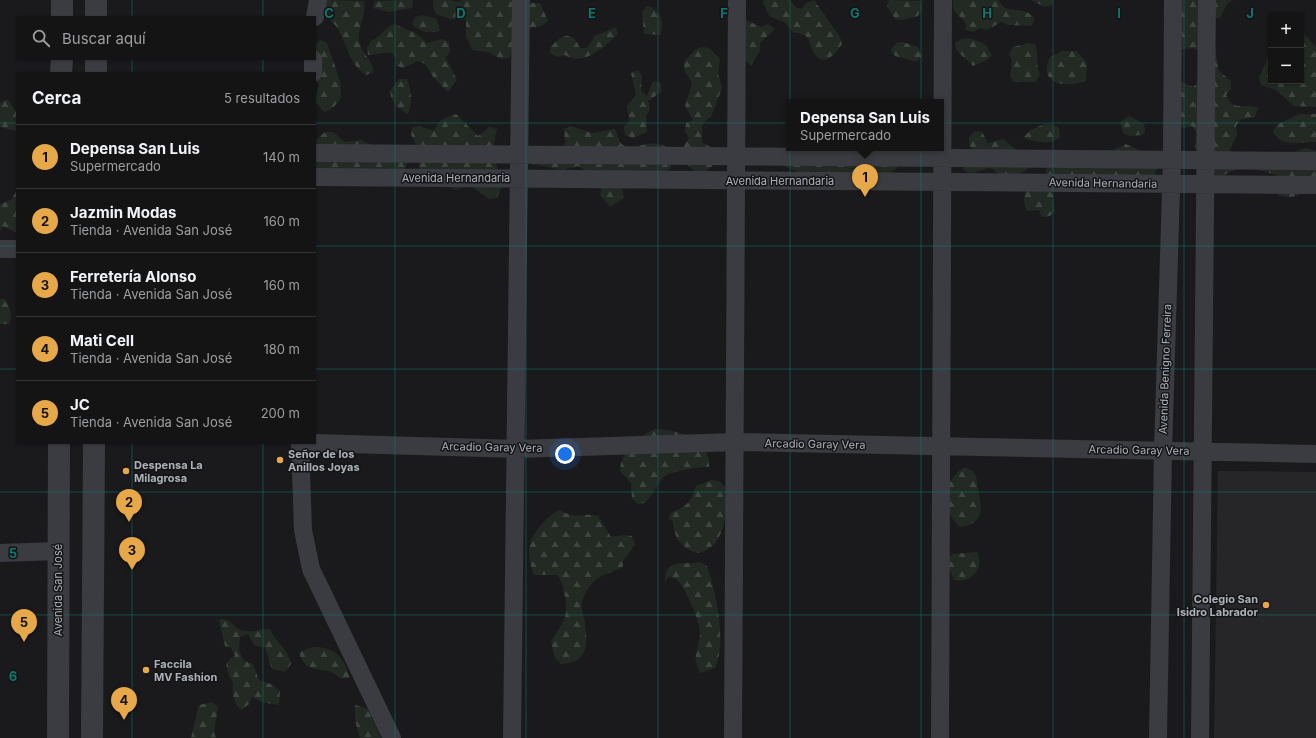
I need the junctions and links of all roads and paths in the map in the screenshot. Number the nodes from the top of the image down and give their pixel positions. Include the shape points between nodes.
1 (62, 0) edge
2 (96, 0) edge
3 (318, 0) edge
4 (521, 0) edge
5 (736, 0) edge
6 (943, 0) edge
7 (1173, 0) edge
8 (1207, 0) edge
9 (62, 16) edge
10 (96, 16) edge
11 (315, 16) edge
12 (62, 60) edge
13 (96, 60) edge
14 (313, 60) edge
15 (62, 72) edge
16 (96, 72) edge
17 (313, 72) edge
18 (943, 99) edge
19 (943, 151) edge
20 (316, 153) edge
21 (519, 155) junction
22 (735, 156) junction
23 (943, 158) junction
24 (1172, 159) junction
25 (1206, 160) junction
26 (1316, 160) edge
27 (316, 177) edge
28 (519, 178) junction
29 (735, 180) junction
30 (943, 182) junction
31 (1172, 184) junction
32 (1205, 184) junction
33 (1316, 185) edge
34 (0, 249) edge
35 (16, 249) edge
36 (735, 442) junction
37 (316, 443) edge
38 (59, 444) edge
39 (94, 444) edge
40 (300, 444) edge
41 (940, 446) junction
42 (517, 449) junction
43 (1163, 451) junction
44 (1203, 452) junction
45 (1316, 454) edge
46 (59, 551) junction
47 (0, 553) edge
48 (58, 738) edge
49 (92, 738) edge
50 (392, 738) edge
51 (512, 738) edge
52 (733, 738) edge
53 (940, 738) edge
54 (1158, 738) edge
55 (1200, 738) edge

1 - 9 street
2 - 10 street
3 - 11 street
4 - 21 street
5 - 22 street
6 - 18 street
7 - 24 street, Avenida Benigno Ferreira
8 - 25 street
12 - 15 street
13 - 16 street
14 - 17 street
19 - 23 street
20 - 21 street
21 - 22 street
21 - 28 street
22 - 23 street
22 - 29 street
23 - 24 street
23 - 30 street
24 - 25 street
24 - 31 street, Avenida Benigno Ferreira
25 - 26 street
25 - 32 street
27 - 28 street, Avenida Hernandaria
28 - 29 street, Avenida Hernandaria
28 - 42 street
29 - 30 street, Avenida Hernandaria
29 - 36 street
30 - 31 street, Avenida Hernandaria
30 - 41 street
31 - 32 street, Avenida Hernandaria
31 - 43 street, Avenida Benigno Ferreira
32 - 33 street, Avenida Hernandaria
32 - 44 street
34 - 35 street
36 - 41 street, Arcadio Garay Vera
36 - 42 street, Arcadio Garay Vera
36 - 52 street
37 - 42 street, Arcadio Garay Vera
38 - 46 street, Avenida San José
39 - 49 street
40 - 50 street via 303,530 311,569
41 - 43 street, Arcadio Garay Vera
41 - 53 street
42 - 51 street
43 - 44 street, Arcadio Garay Vera
43 - 54 street, Avenida Benigno Ferreira
44 - 45 street, Arcadio Garay Vera
44 - 55 street
46 - 47 street
46 - 48 street, Avenida San José

